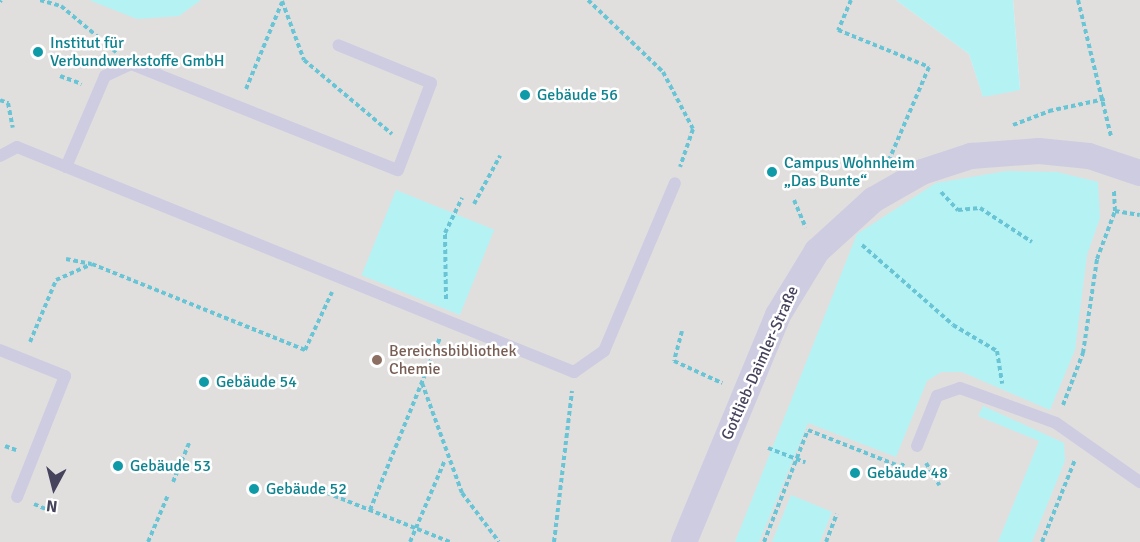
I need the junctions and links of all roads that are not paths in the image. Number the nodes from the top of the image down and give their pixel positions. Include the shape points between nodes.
1 (338, 45) dead end
2 (0, 156) edge
3 (66, 167) junction
4 (1140, 173) edge
5 (675, 183) road end
6 (0, 350) edge
7 (917, 446) road end
8 (1140, 482) edge
9 (17, 497) dead end
10 (684, 542) edge

1 - 3 lane via 431,83 398,170 130,64 105,76
2 - 3 lane via 17,147
3 - 5 lane via 574,372 604,351
4 - 10 street, Gottlieb-Daimler-Straße, bridge via 1089,156 1039,151 971,156 922,172 873,200 817,251 778,315
6 - 9 lane via 65,376
7 - 8 lane via 937,396 960,388 1056,423

